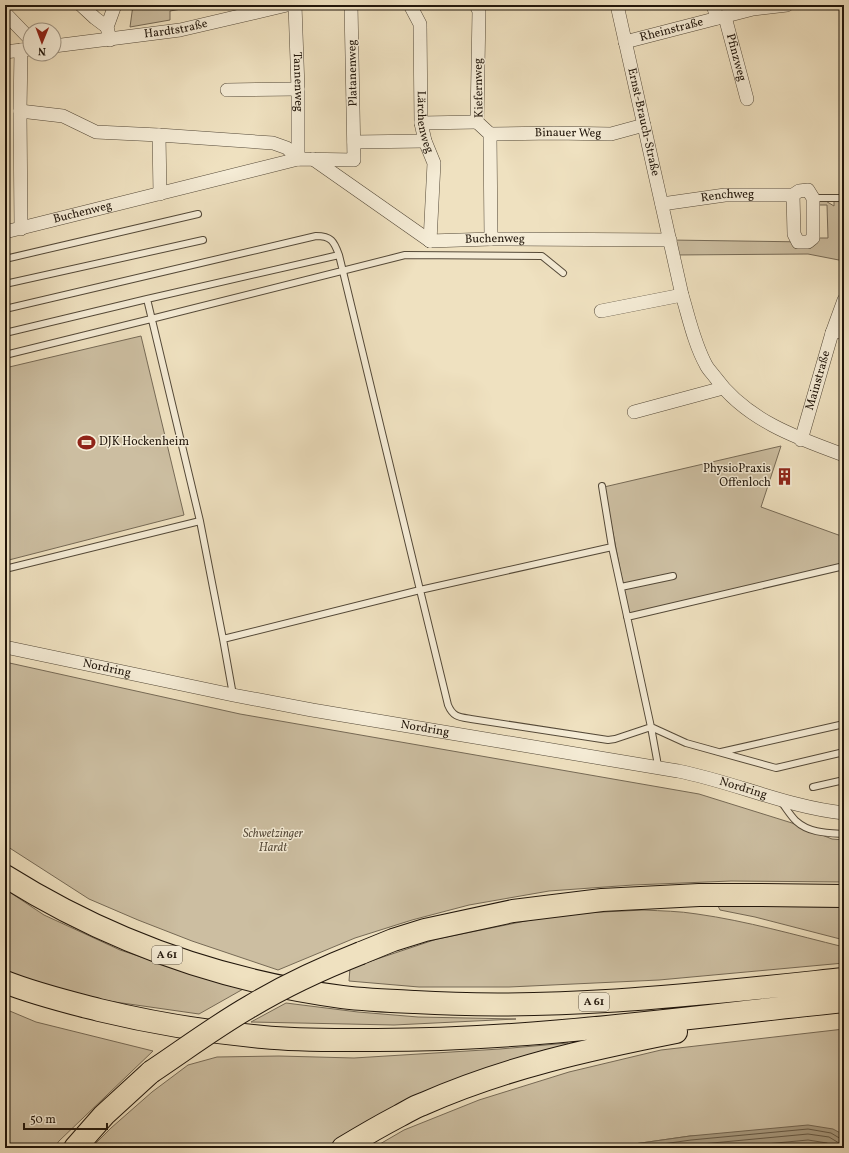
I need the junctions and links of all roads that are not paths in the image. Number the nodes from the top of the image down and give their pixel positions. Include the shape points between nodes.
1 (81, 5) edge
2 (115, 5) edge
3 (287, 5) edge
4 (295, 5) edge
5 (351, 5) edge
6 (410, 5) edge
7 (476, 5) edge
8 (617, 5) edge
9 (713, 5) edge
10 (786, 5) edge
11 (5, 13) edge
12 (721, 18) junction
13 (22, 31) edge
14 (108, 34) junction
15 (625, 42) junction
16 (62, 44) edge
17 (22, 50) edge
18 (5, 52) edge
19 (24, 62) edge
20 (298, 89) junction
21 (227, 90) dead end
22 (747, 99) dead end
23 (20, 111) junction
24 (477, 122) junction
25 (421, 123) junction
26 (644, 125) junction
27 (490, 134) junction
28 (159, 135) junction
29 (425, 141) junction
30 (354, 142) junction
31 (298, 159) junction
32 (313, 159) junction
33 (160, 194) junction
34 (793, 195) junction
35 (813, 198) junction
36 (844, 198) edge
37 (662, 204) junction
38 (198, 214) dead end
39 (21, 229) junction
40 (5, 232) edge
41 (491, 239) junction
42 (203, 240) dead end
43 (670, 240) junction
44 (430, 241) junction
45 (338, 255) junction
46 (5, 260) edge
47 (343, 272) junction
48 (563, 273) dead end
49 (5, 284) edge
50 (682, 295) junction
51 (147, 299) junction
52 (844, 300) edge
53 (5, 309) edge
54 (601, 311) dead end
55 (151, 319) junction
56 (838, 332) edge
57 (5, 333) edge
58 (5, 355) edge
59 (723, 388) junction
60 (634, 412) dead end
61 (801, 440) junction
62 (844, 456) edge
63 (602, 486) dead end
64 (200, 521) junction
65 (612, 547) junction
66 (844, 566) edge
67 (5, 569) edge
68 (673, 576) dead end
69 (621, 587) junction
70 (420, 590) junction
71 (627, 617) junction
72 (223, 639) junction
73 (5, 647) edge
74 (233, 695) junction
75 (844, 724) edge
76 (651, 727) junction
77 (844, 752) edge
78 (720, 753) junction
79 (658, 767) junction
80 (844, 780) edge
81 (813, 787) dead end
82 (779, 800) junction
83 (844, 813) edge
84 (844, 834) edge
85 (5, 876) edge
86 (844, 896) edge
87 (844, 979) edge
88 (5, 982) edge
89 (844, 1001) edge
90 (758, 1010) junction
91 (75, 1148) edge
92 (343, 1148) edge

1 - 14 street
2 - 14 street
3 - 14 street, Hardtstraße via 180,30
4 - 20 street, Tannenweg
5 - 30 street, Platanenweg
6 - 25 street, Lärchenweg via 420,24
7 - 24 street, Kiefernweg via 480,10
8 - 15 street, Ernst-Brauch-Straße
9 - 12 street, Rheinstraße
10 - 12 street, Rheinstraße via 753,9
11 - 13 street
12 - 15 street, Rheinstraße
12 - 22 street, Pfinzweg
14 - 16 street, Hardtstraße
15 - 26 street, Ernst-Brauch-Straße
17 - 18 street
19 - 23 street
20 - 21 street
20 - 31 street, Tannenweg
23 - 28 street via 63,116 96,132
23 - 39 street
24 - 25 street
24 - 27 street, Kiefernweg
25 - 29 street, Lärchenweg
26 - 27 street, Binauer Weg via 611,134
26 - 37 street, Ernst-Brauch-Straße
27 - 41 street, Kiefernweg
28 - 31 street via 273,143 287,148
28 - 33 street
29 - 30 street
29 - 44 street, Lärchenweg via 434,163
30 - 32 street, Buchenweg via 354,160
31 - 32 street, Buchenweg
31 - 33 street, Buchenweg
32 - 44 street
33 - 39 street, Buchenweg
34 - 35 street, Renchweg via 798,191 808,190
34 - 35 street via 794,234 798,242 808,242 813,238
34 - 37 street, Renchweg via 725,195
35 - 36 lane
37 - 43 street, Ernst-Brauch-Straße
38 - 46 lane
39 - 40 street, Buchenweg
41 - 43 street, Buchenweg
41 - 44 street, Buchenweg
42 - 49 lane
43 - 50 street, Ernst-Brauch-Straße
45 - 47 lane
45 - 51 lane
45 - 53 lane via 336,245 331,240 324,236 316,236
47 - 48 lane via 405,255 542,256
47 - 55 lane
47 - 70 lane
50 - 54 street
50 - 59 street, Ernst-Brauch-Straße via 706,366
51 - 55 lane
51 - 57 lane
52 - 56 street, Mainstraße
55 - 58 lane
55 - 64 lane
56 - 61 street, Mainstraße
59 - 60 street
59 - 61 street, Ernst-Brauch-Straße via 762,420
61 - 62 street, Ernst-Brauch-Straße
63 - 65 lane
64 - 67 lane
64 - 72 lane
65 - 69 lane
65 - 70 lane
66 - 71 lane
68 - 69 lane
69 - 71 lane
70 - 72 lane
70 - 76 lane via 448,705 454,715 608,740
71 - 76 lane
72 - 74 lane
73 - 74 street, Nordring
74 - 79 street, Nordring
75 - 78 lane
76 - 78 lane via 686,743
76 - 79 lane
77 - 78 lane via 776,768
79 - 82 street, Nordring via 709,777
80 - 81 lane
82 - 83 street, Nordring
82 - 84 lane via 796,821 809,830
85 - 87 highway, A 61 via 71,913 157,951 238,976 343,997 447,1004 573,1004
86 - 91 highway, bridge via 699,895 602,900 513,911 425,930 393,940 294,983 250,1006 204,1036 151,1072 104,1115
88 - 90 highway, A 61 via 57,999 145,1021 264,1037 322,1040 410,1040 524,1034
89 - 90 highway, A 61
90 - 92 highway, A 61 via 700,1027 598,1048 517,1069 422,1104

